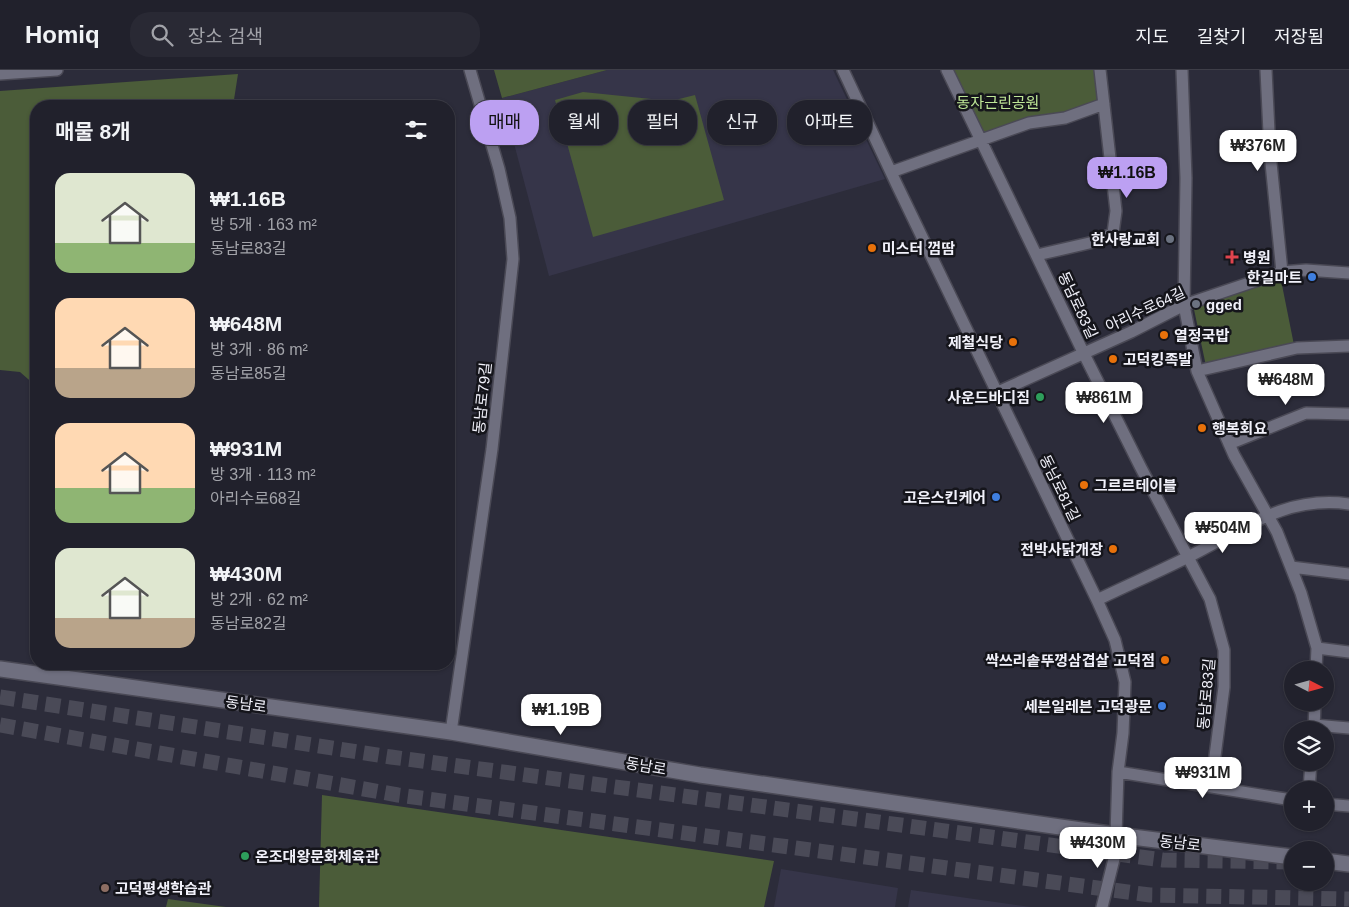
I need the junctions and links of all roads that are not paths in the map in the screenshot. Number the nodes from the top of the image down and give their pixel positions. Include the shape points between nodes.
1 (57, 70) edge
2 (470, 70) edge
3 (844, 70) edge
4 (947, 70) edge
5 (1100, 70) edge
6 (1182, 70) edge
7 (1266, 70) edge
8 (0, 74) edge
9 (1104, 104) junction
10 (981, 140) junction
11 (891, 172) junction
12 (1037, 255) junction
13 (1282, 272) junction
14 (1349, 273) edge
15 (1184, 305) junction
16 (1349, 346) edge
17 (1084, 354) junction
18 (1197, 371) junction
19 (998, 392) junction
20 (1349, 414) edge
21 (1229, 444) junction
22 (1349, 504) edge
23 (1267, 515) junction
24 (1188, 558) junction
25 (1291, 567) junction
26 (1349, 574) edge
27 (1097, 600) junction
28 (1317, 648) junction
29 (1349, 652) edge
30 (1316, 661) edge
31 (0, 669) edge
32 (1334, 728) edge
33 (1349, 728) edge
34 (451, 732) junction
35 (1118, 772) junction
36 (1211, 787) junction
37 (1284, 799) edge
38 (1334, 805) edge
39 (1349, 806) edge
40 (1116, 835) junction
41 (1284, 856) edge
42 (1334, 862) edge
43 (1349, 864) edge
44 (1102, 907) edge

1 - 8 street
2 - 34 street, 동남로79길 via 499,169 510,218 513,260 492,449
3 - 11 street, 동남로81길
4 - 10 street, 동남로83길
5 - 9 street, 동남로83길
6 - 15 street via 1186,178
7 - 13 street via 1270,153
9 - 10 street via 1064,118 1029,123
9 - 12 street, 동남로83길 via 1116,211 1113,232 1098,241
10 - 11 street
10 - 12 street, 동남로83길
11 - 19 street, 동남로81길
12 - 17 street, 동남로83길
13 - 14 street, 아리수로64길
13 - 15 street, 아리수로64길
15 - 17 street, 아리수로64길
15 - 18 street
16 - 18 street via 1297,348
17 - 19 street, 아리수로64길
17 - 24 street, 동남로83길
18 - 21 street
19 - 27 street, 동남로81길
20 - 21 street via 1306,413
21 - 23 street
22 - 23 street via 1306,503
23 - 24 street
23 - 25 street
24 - 27 street
24 - 36 street, 동남로83길 via 1210,599 1224,650 1224,687
25 - 26 street
25 - 28 street
27 - 35 street, 동남로81길 via 1115,640 1125,682
28 - 29 street
28 - 30 street
31 - 34 main road, 동남로
32 - 33 street
34 - 40 main road, 동남로 via 700,775
35 - 36 street
35 - 40 street, 동남로81길
36 - 37 street
38 - 39 street
40 - 41 main road, 동남로
40 - 44 street, 동남로81길 via 1114,859
42 - 43 main road

